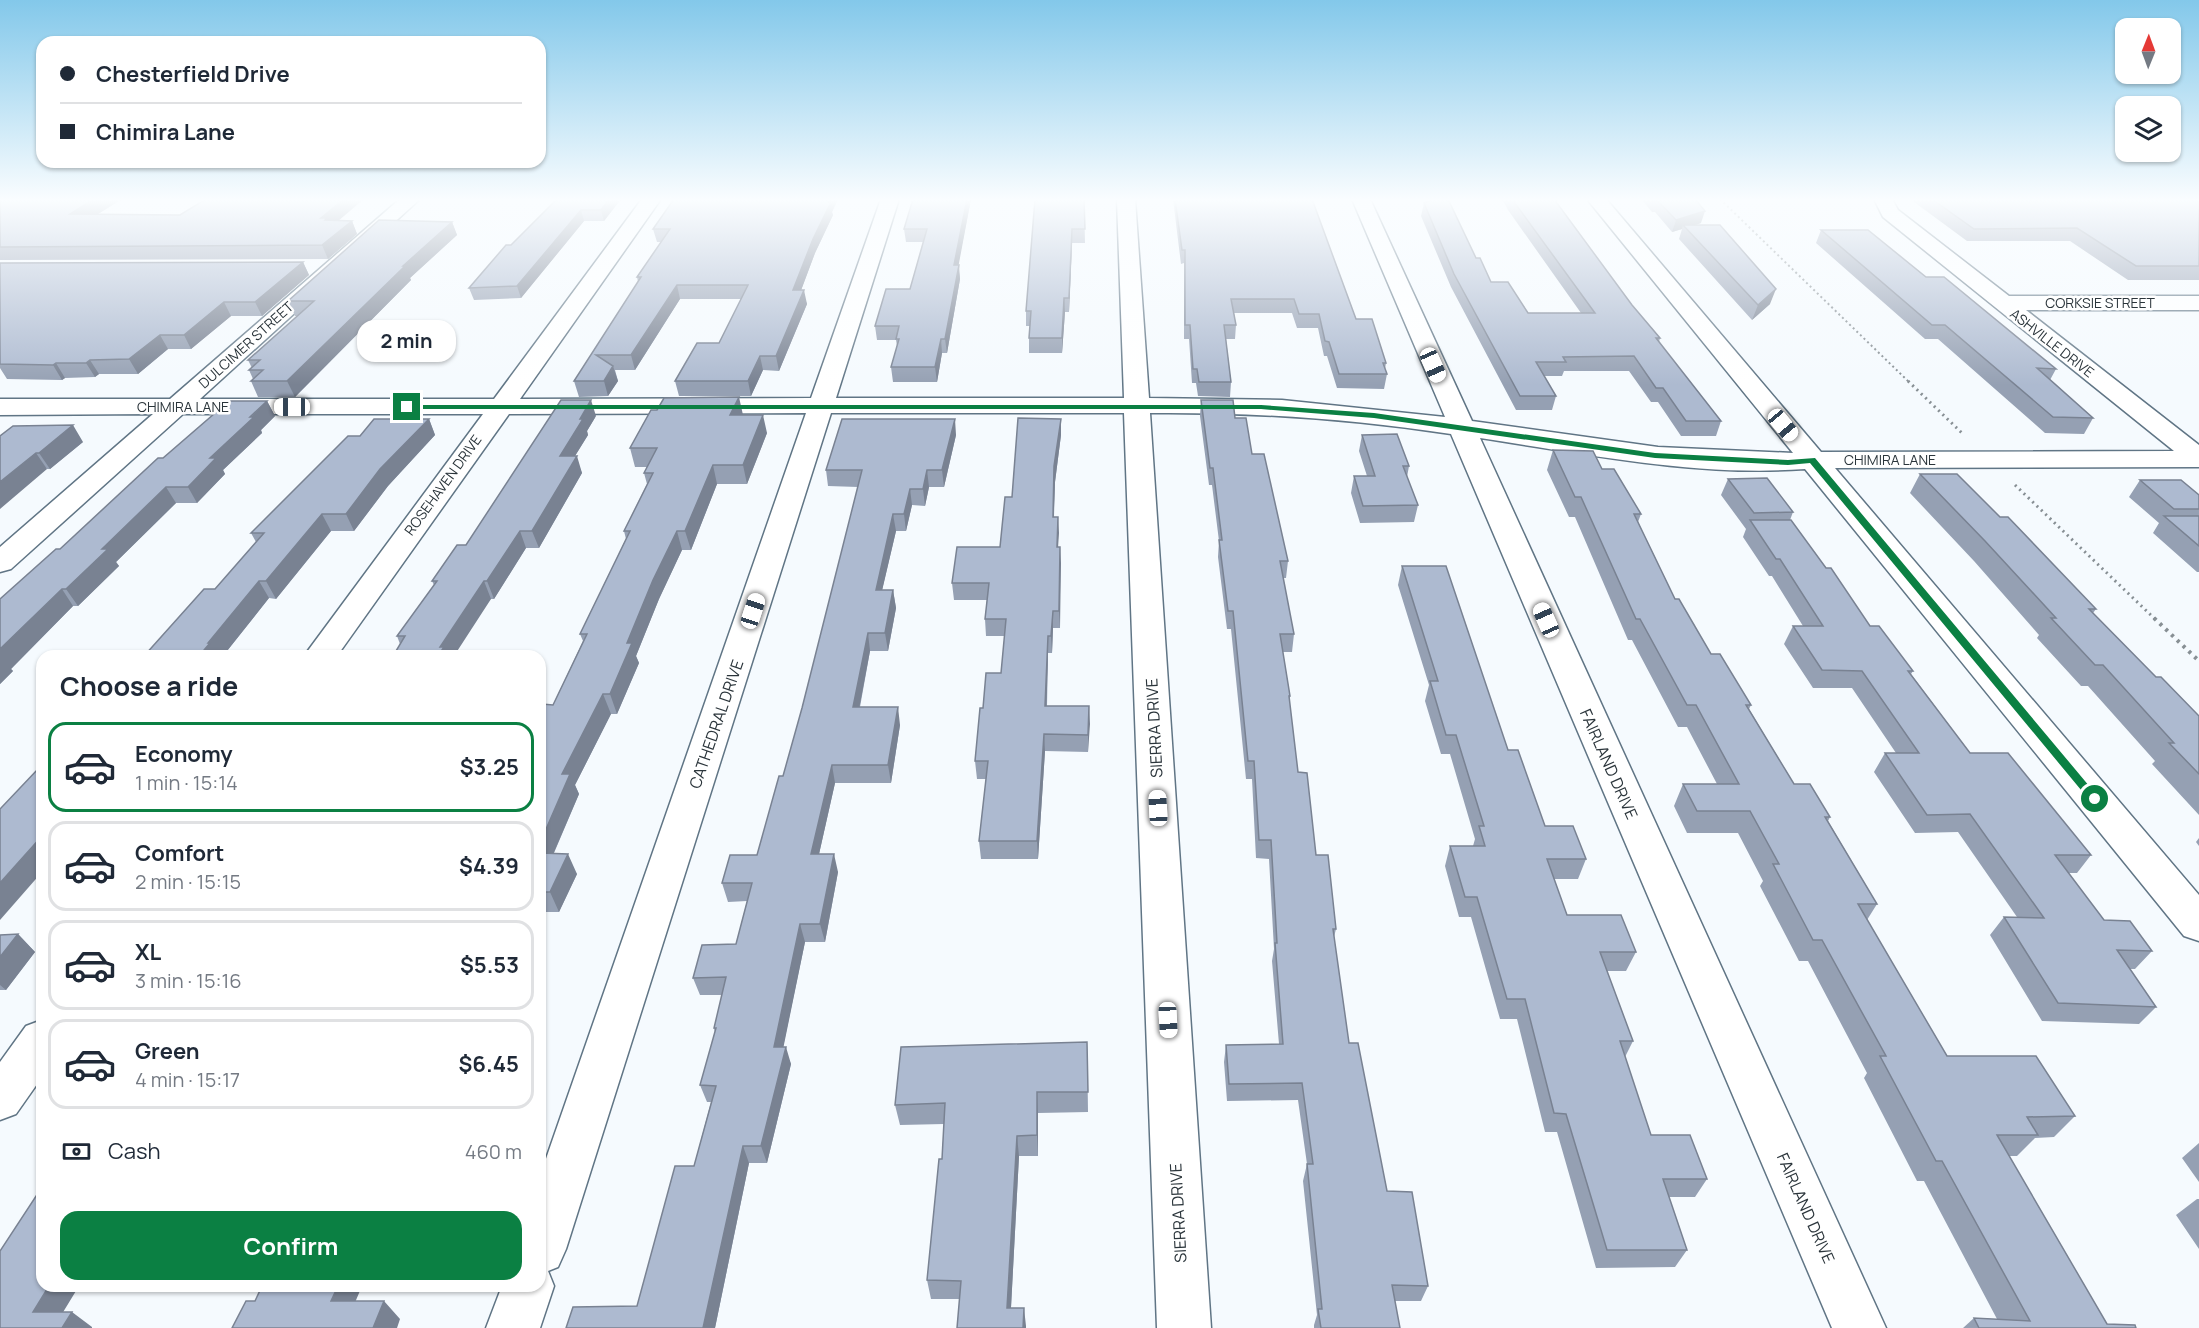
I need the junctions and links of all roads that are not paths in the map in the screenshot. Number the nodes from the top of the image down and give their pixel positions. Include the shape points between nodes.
1 (329, 261) edge
2 (607, 261) edge
3 (870, 261) edge
4 (1130, 261) edge
5 (1387, 261) edge
6 (1647, 261) edge
7 (1949, 261) edge
8 (2001, 303) junction
9 (2199, 303) edge
10 (822, 406) junction
11 (1138, 406) junction
12 (176, 407) junction
13 (500, 407) junction
14 (0, 408) edge
15 (1460, 427) junction
16 (2199, 459) edge
17 (1812, 460) junction
18 (0, 563) edge
19 (324, 650) edge
20 (2199, 924) edge
21 (36, 1048) edge
22 (0, 1099) edge
23 (546, 1231) edge
24 (526, 1292) edge
25 (513, 1328) edge
26 (1184, 1328) edge
27 (1859, 1328) edge

1 - 12 street, DULCIMER STREET
2 - 13 street, ROSEHAVEN DRIVE
3 - 10 street, CATHEDRAL DRIVE
4 - 11 street, SIERRA DRIVE
5 - 15 street, FAIRLAND DRIVE
6 - 17 street
7 - 8 street, ASHVILLE DRIVE
8 - 9 street, CORKSIE STREET
8 - 16 street, ASHVILLE DRIVE
10 - 11 street, CHIMIRA LANE
10 - 13 street, CHIMIRA LANE
10 - 23 street, CATHEDRAL DRIVE
11 - 15 street, CHIMIRA LANE via 1298,408
11 - 26 street, SIERRA DRIVE
12 - 13 street, CHIMIRA LANE
12 - 14 street, CHIMIRA LANE
12 - 18 street, DULCIMER STREET
13 - 19 street, ROSEHAVEN DRIVE
15 - 17 street, CHIMIRA LANE via 1683,458 1788,463
15 - 27 street, FAIRLAND DRIVE
16 - 17 street, CHIMIRA LANE
17 - 20 street
21 - 22 street
24 - 25 street

